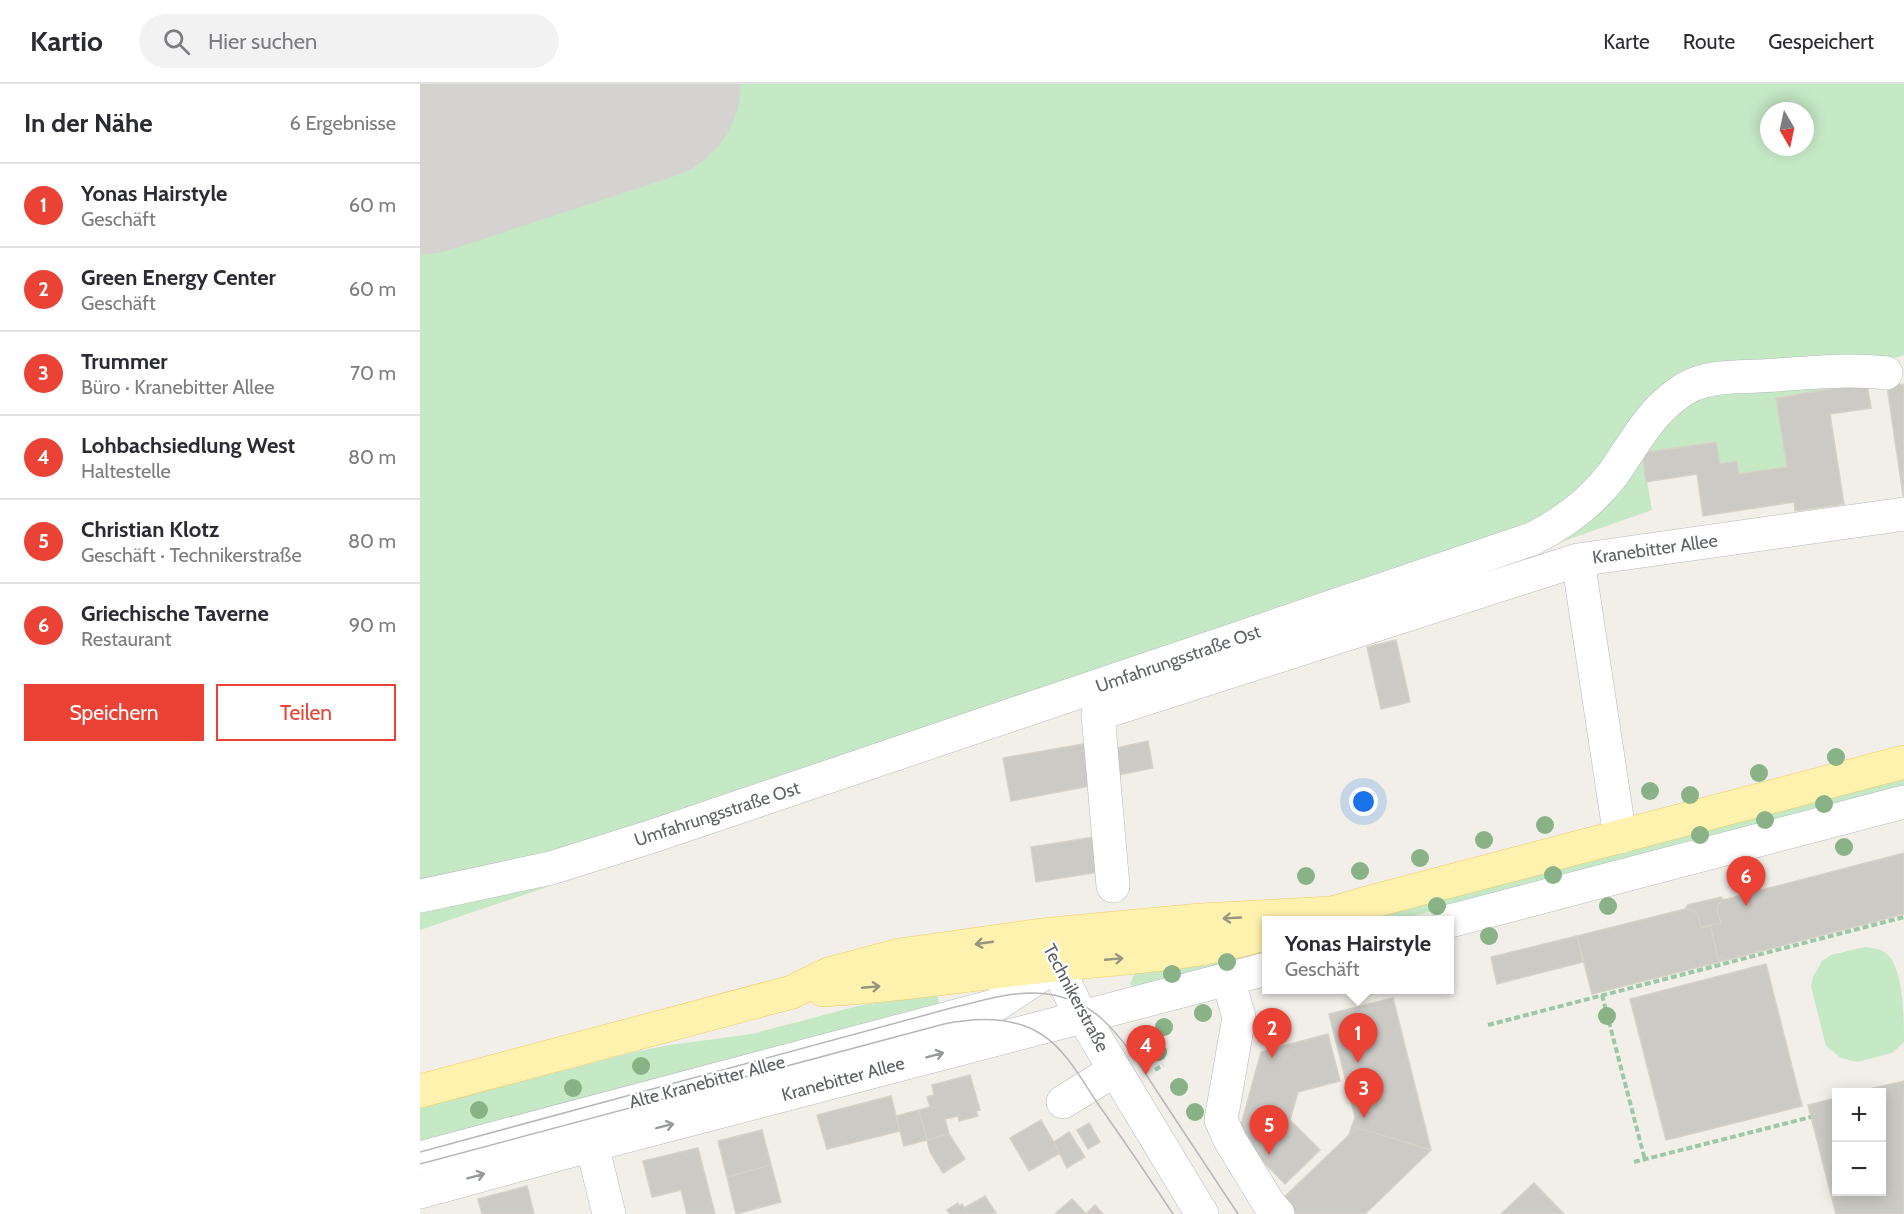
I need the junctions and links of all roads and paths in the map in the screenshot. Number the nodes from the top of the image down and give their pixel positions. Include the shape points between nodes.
1 (1886, 373) dead end
2 (1904, 514) edge
3 (1578, 560) junction
4 (1904, 762) edge
5 (1904, 802) edge
6 (1620, 837) junction
7 (1113, 886) dead end
8 (420, 896) edge
9 (1324, 916) edge
10 (1904, 917) edge
11 (1262, 918) edge
12 (1454, 920) edge
13 (1262, 934) edge
14 (1042, 935) junction
15 (1056, 964) junction
16 (1262, 970) edge
17 (1228, 979) junction
18 (792, 992) junction
19 (1602, 995) junction
20 (994, 1006) junction
21 (1084, 1017) junction
22 (1488, 1025) dead end
23 (1163, 1065) dead end
24 (1115, 1070) junction
25 (1155, 1070) dead end
26 (420, 1091) edge
27 (1063, 1102) dead end
28 (1811, 1117) dead end
29 (592, 1144) junction
30 (420, 1158) edge
31 (1645, 1160) junction
32 (1634, 1162) dead end
33 (420, 1192) edge
34 (609, 1214) edge
35 (1202, 1214) edge
36 (1278, 1214) edge

1 - 8 street, Umfahrungsstraße Ost via 1794,374 1695,384 1658,411 1588,502 1532,539 653,836 552,868
2 - 3 street, Kranebitter Allee
3 - 6 street, Kranebitter Allee
3 - 7 street via 1098,714
4 - 6 main road
5 - 12 street
6 - 9 main road
10 - 19 path
11 -> 14 main road via 1201,920
15 -> 13 main road via 1200,949
14 - 15 street, Technikerstraße
14 -> 18 main road via 900,955 829,974
18 -> 15 main road via 872,987
15 - 20 street
15 - 21 street, Technikerstraße
16 - 17 street, Kranebitter Allee
17 - 21 street, Kranebitter Allee
17 - 36 street via 1239,1017 1221,1120
18 - 26 main road
19 - 22 path
19 - 31 path
20 - 21 street
20 - 30 street, Alte Kranebitter Allee
21 - 24 street, Technikerstraße
29 -> 21 street, Kranebitter Allee
23 - 25 path
24 - 27 street
24 - 35 street, Technikerstraße
28 - 31 path
33 -> 29 street, Kranebitter Allee
29 - 34 street
31 - 32 path

